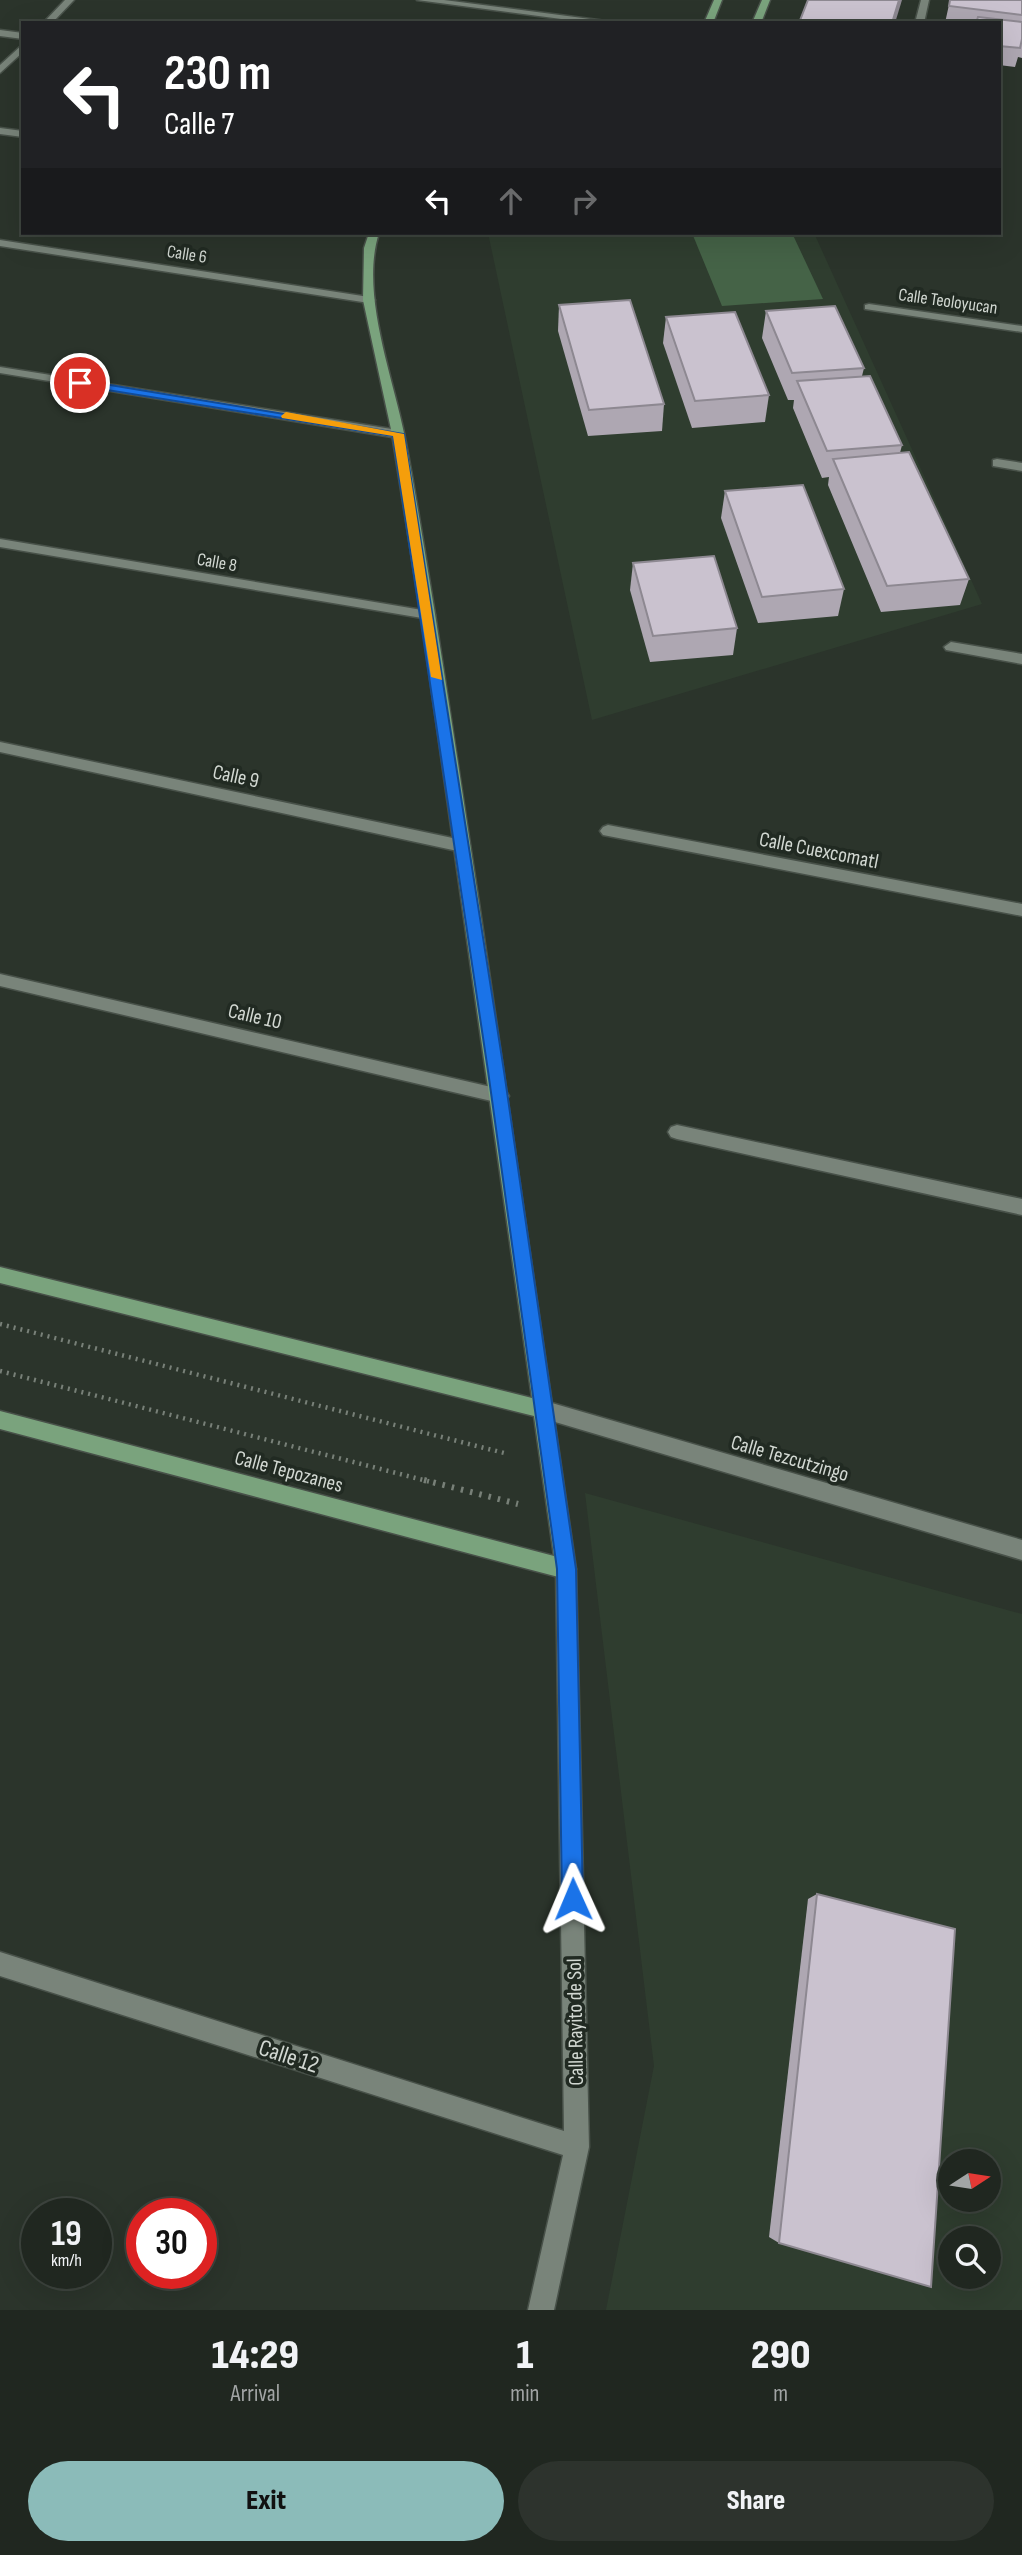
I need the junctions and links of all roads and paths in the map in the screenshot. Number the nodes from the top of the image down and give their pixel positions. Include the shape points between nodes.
1 (70, 0) edge
2 (421, 0) edge
3 (718, 0) edge
4 (766, 0) edge
5 (925, 0) edge
6 (49, 21) edge
7 (600, 21) edge
8 (709, 21) edge
9 (757, 21) edge
10 (920, 21) edge
11 (0, 33) edge
12 (21, 36) edge
13 (21, 49) edge
14 (0, 70) edge
15 (0, 131) edge
16 (21, 134) edge
17 (373, 235) edge
18 (0, 243) edge
19 (369, 300) junction
20 (869, 307) dead end
21 (1022, 329) edge
22 (0, 370) edge
23 (398, 434) junction
24 (997, 463) dead end
25 (1022, 467) edge
26 (0, 543) edge
27 (428, 615) junction
28 (951, 647) dead end
29 (1022, 659) edge
30 (0, 747) edge
31 (608, 831) dead end
32 (462, 846) junction
33 (1022, 910) edge
34 (0, 980) edge
35 (500, 1096) junction
36 (677, 1132) dead end
37 (1022, 1207) edge
38 (0, 1275) edge
39 (0, 1324) edge
40 (0, 1371) edge
41 (545, 1410) junction
42 (0, 1420) edge
43 (553, 1465) junction
44 (559, 1515) junction
45 (1022, 1550) edge
46 (566, 1569) junction
47 (0, 1964) edge
48 (577, 2147) junction
49 (541, 2310) edge

1 - 6 street
2 - 7 street
3 - 8 main road
4 - 9 main road
5 - 10 street
11 - 12 street
13 - 14 street
15 - 16 street
17 - 19 main road, Calle Rayito de Sol
18 - 19 street, Calle 6
19 - 23 main road, Calle Rayito de Sol
20 - 21 street, Calle Teoloyucan
22 - 23 street
23 - 27 main road, Calle Rayito de Sol
24 - 25 street
26 - 27 street, Calle 8
27 - 32 main road, Calle Rayito de Sol
28 - 29 street
30 - 32 street, Calle 9
31 - 33 street, Calle Cuexcomatl
32 - 35 main road, Calle Rayito de Sol
34 - 35 street, Calle 10
35 - 41 main road, Calle Rayito de Sol
36 - 37 street
38 - 41 main road
39 - 43 path
40 - 44 path
41 - 43 main road, Calle Rayito de Sol
41 - 45 street, Calle Tezcutzingo
42 - 46 main road, Calle Tepozanes
43 - 44 main road, Calle Rayito de Sol
44 - 46 main road, Calle Rayito de Sol
46 - 48 street, Calle Rayito de Sol
47 - 48 street, Calle 12
48 - 49 street, Calle Rayito de Sol

